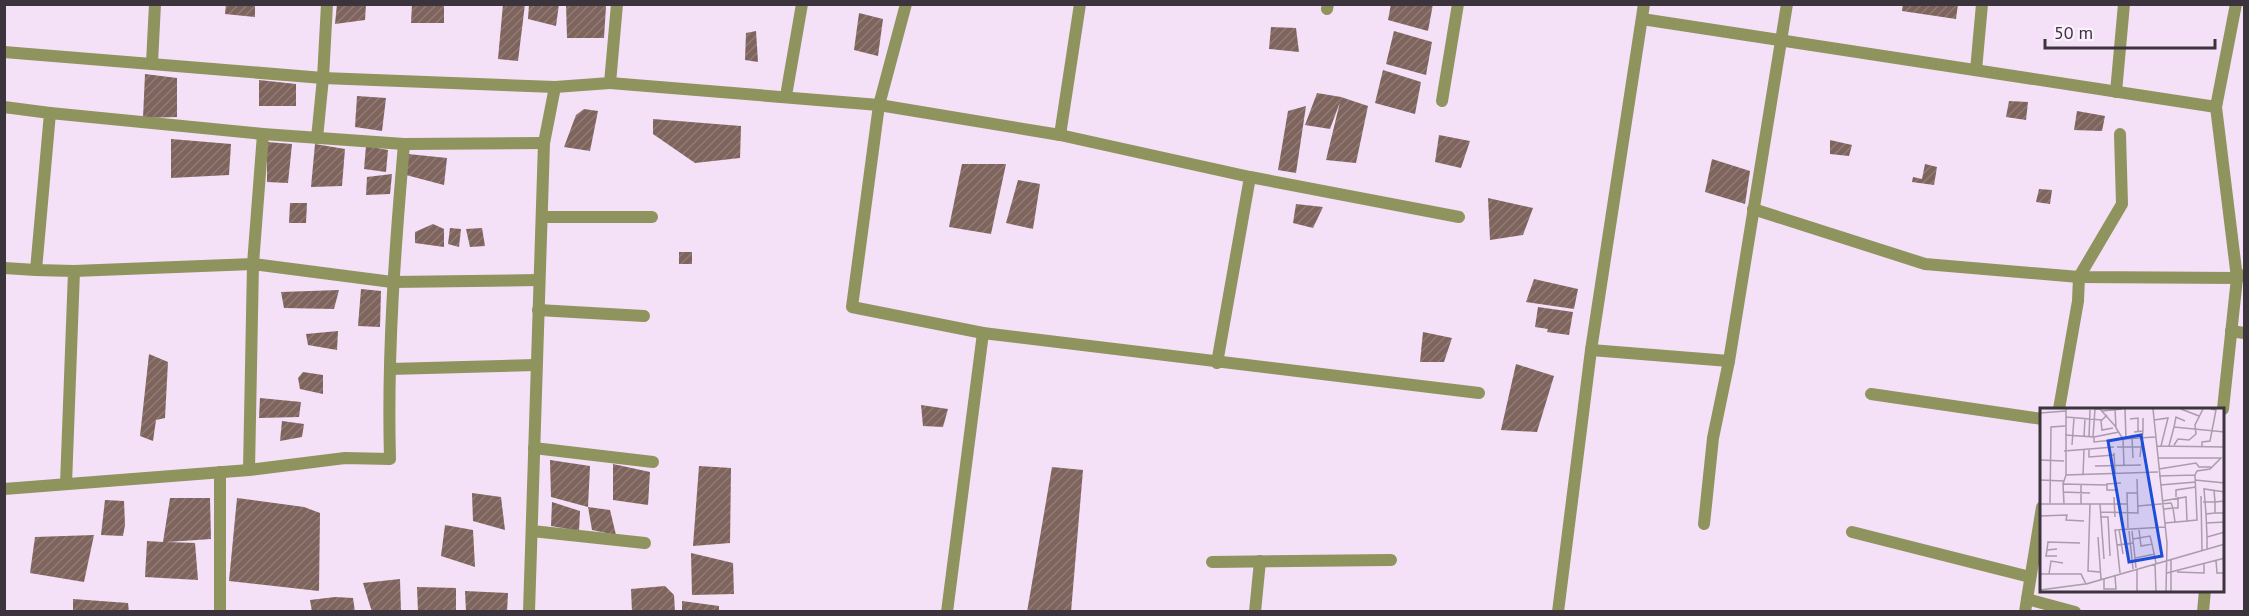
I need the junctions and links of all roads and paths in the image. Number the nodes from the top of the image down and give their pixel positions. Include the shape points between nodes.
1 (155, 4) edge
2 (327, 4) edge
3 (617, 4) edge
4 (802, 4) edge
5 (906, 4) edge
6 (1080, 4) edge
7 (1458, 4) edge
8 (1644, 4) edge
9 (1787, 4) edge
10 (1982, 4) edge
11 (2124, 4) edge
12 (2236, 4) edge
13 (1642, 19) junction
14 (1780, 40) junction
15 (4, 52) edge
16 (152, 63) junction
17 (1976, 70) junction
18 (323, 78) junction
19 (610, 83) junction
20 (555, 87) junction
21 (787, 90) dead end
22 (2116, 92) junction
23 (1442, 101) dead end
24 (879, 105) junction
25 (2216, 106) junction
26 (4, 107) edge
27 (50, 113) junction
28 (263, 134) junction
29 (2120, 134) dead end
30 (1060, 135) junction
31 (317, 138) junction
32 (544, 143) junction
33 (404, 144) junction
34 (1250, 177) junction
35 (1753, 209) junction
36 (542, 217) junction
37 (652, 217) dead end
38 (1459, 217) dead end
39 (253, 264) junction
40 (4, 268) edge
41 (36, 270) junction
42 (74, 271) junction
43 (2079, 277) junction
44 (2240, 277) edge
45 (539, 280) junction
46 (392, 282) junction
47 (538, 310) junction
48 (644, 316) dead end
49 (2231, 331) junction
50 (983, 333) junction
51 (2244, 333) edge
52 (1591, 350) junction
53 (1729, 361) junction
54 (1217, 363) junction
55 (536, 365) junction
56 (390, 369) junction
57 (1479, 393) dead end
58 (1871, 394) dead end
59 (2059, 408) edge
60 (2223, 408) edge
61 (2040, 419) edge
62 (534, 448) junction
63 (653, 462) dead end
64 (249, 470) junction
65 (220, 472) junction
66 (66, 484) junction
67 (4, 489) edge
68 (2040, 519) edge
69 (1704, 524) dead end
70 (532, 531) junction
71 (1852, 532) dead end
72 (645, 543) dead end
73 (1391, 560) dead end
74 (1260, 561) junction
75 (1212, 562) dead end
76 (2030, 577) junction
77 (2205, 592) edge
78 (2026, 605) edge
79 (220, 612) edge
80 (529, 612) edge
81 (947, 612) edge
82 (1255, 612) edge
83 (1558, 612) edge
84 (2075, 612) edge
85 (2203, 612) edge

1 - 16 street
2 - 18 street
3 - 19 street
4 - 21 street
5 - 24 street
6 - 30 street
7 - 23 street
8 - 13 street
9 - 14 street
10 - 17 street
11 - 22 street
12 - 25 street
13 - 14 street
13 - 52 street
14 - 17 street
14 - 35 street
15 - 16 street
16 - 18 street
17 - 22 street
18 - 20 street
18 - 31 street
19 - 20 street
19 - 24 street
20 - 32 street
22 - 25 street
24 - 30 street
24 - 50 street via 852,307
25 - 44 street
26 - 27 street
27 - 28 street
27 - 41 street
28 - 31 street
28 - 39 street
29 - 43 street via 2122,204
30 - 34 street
31 - 33 street
32 - 33 street
32 - 36 street
33 - 46 street
34 - 38 street
34 - 54 street
35 - 43 street via 1925,264
35 - 53 street
36 - 37 street
36 - 45 street
39 - 42 street
39 - 46 street
39 - 64 street
40 - 41 street
41 - 42 street
42 - 66 street
43 - 44 street
43 - 59 street
44 - 49 street
45 - 46 street
45 - 47 street
46 - 56 street
47 - 48 street
47 - 55 street
49 - 51 street
49 - 60 street
50 - 54 street
50 - 81 street
52 - 53 street
52 - 83 street
53 - 69 street via 1713,438
54 - 57 street
55 - 56 street
55 - 62 street
56 - 64 street via 390,459 345,458
58 - 61 street
62 - 63 street
62 - 70 street
64 - 65 street
65 - 66 street
65 - 79 street
66 - 67 street
68 - 76 street
70 - 72 street
70 - 80 street
71 - 76 street
73 - 74 street
74 - 75 street
74 - 82 street
76 - 78 street
77 - 85 street
78 - 84 street

